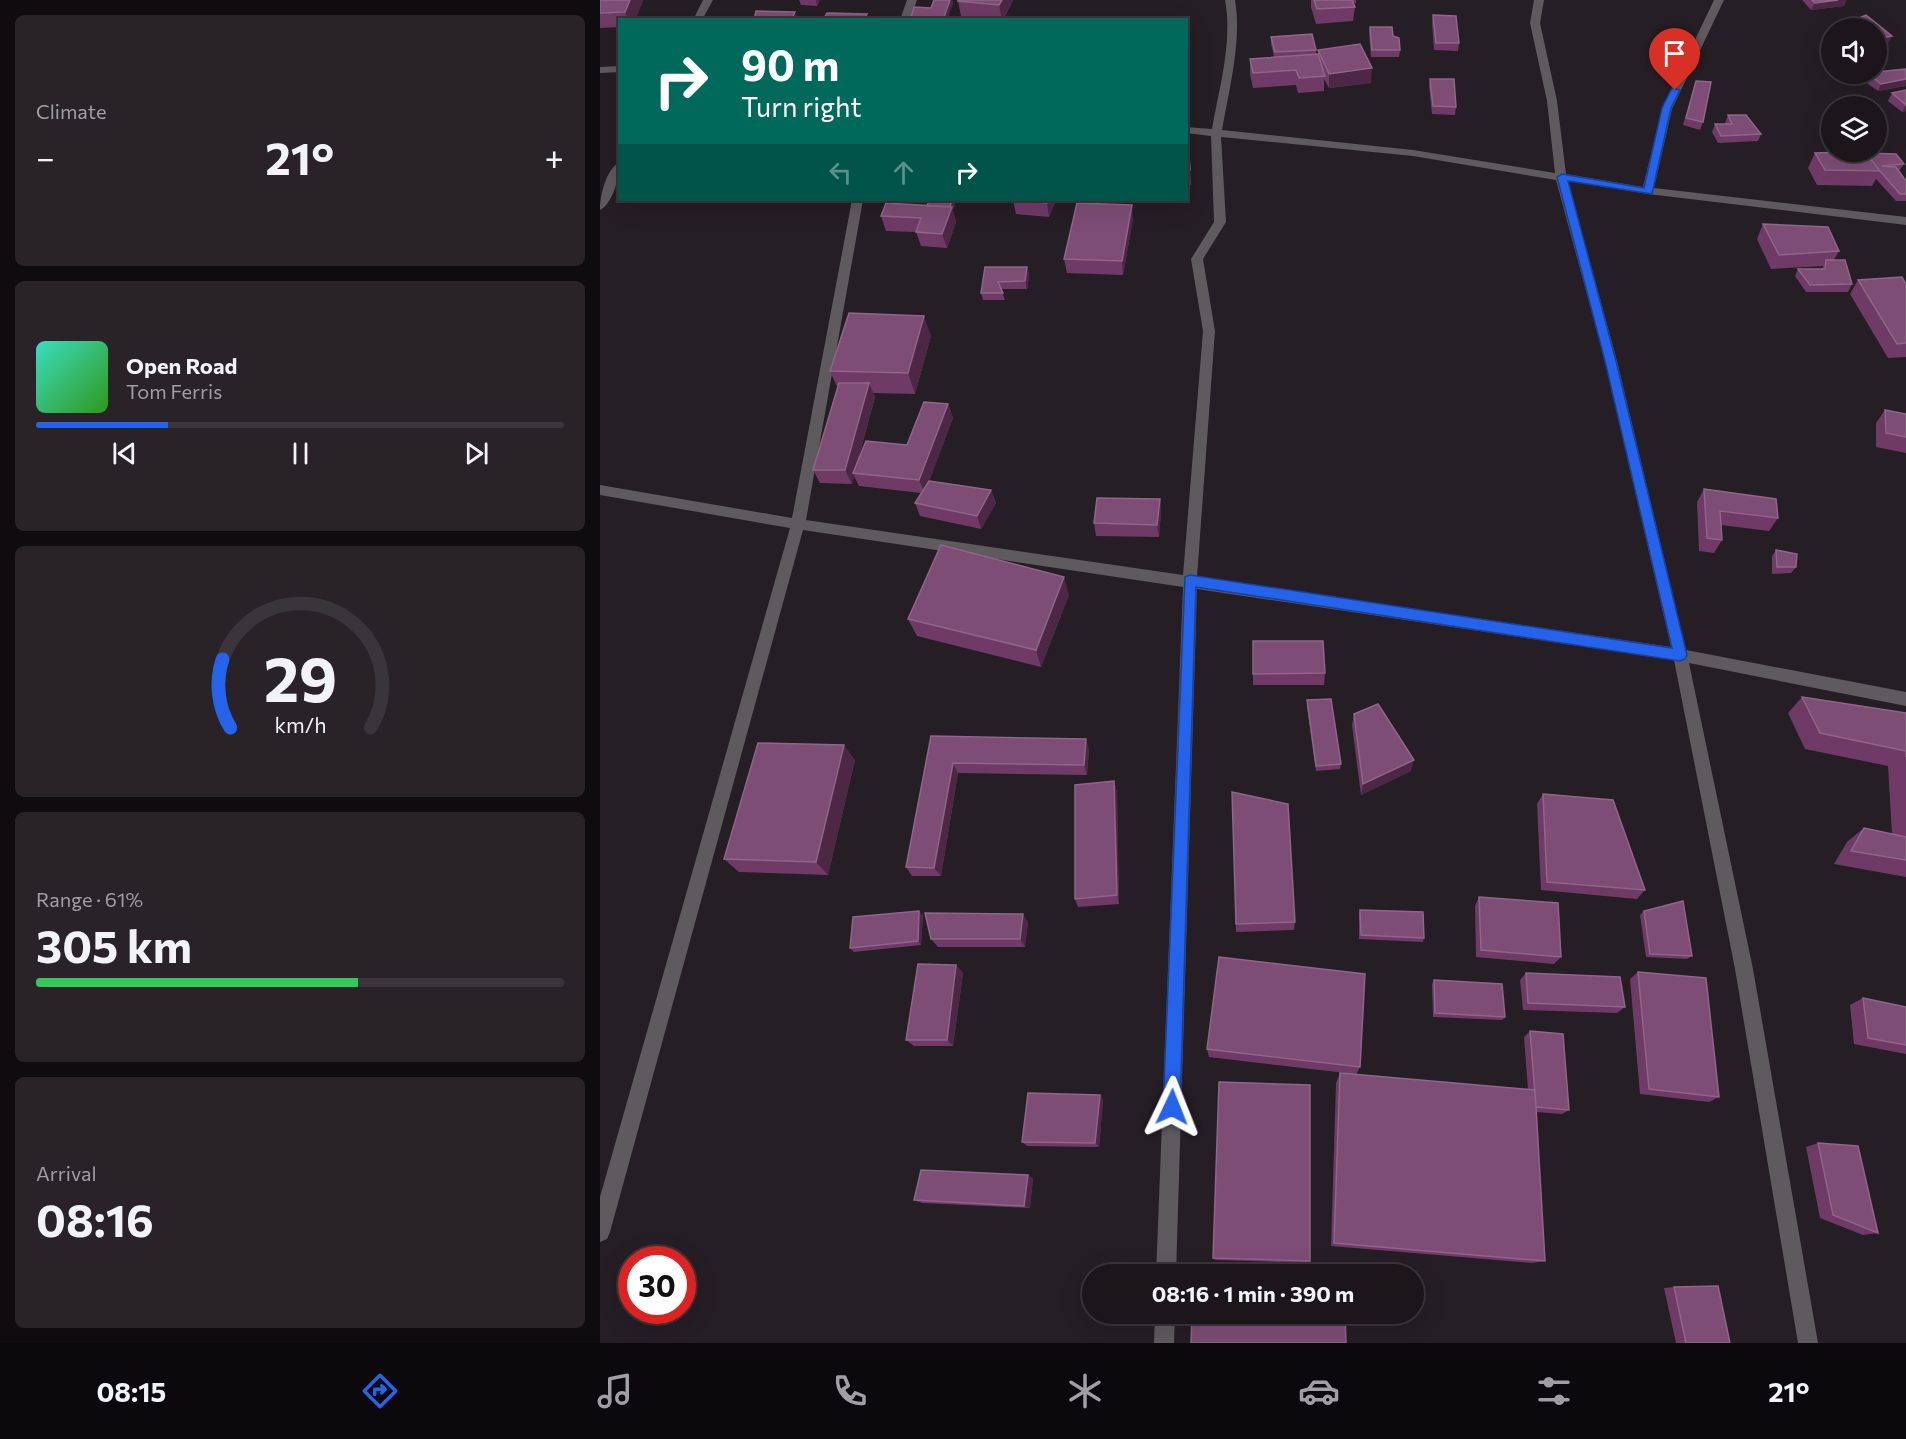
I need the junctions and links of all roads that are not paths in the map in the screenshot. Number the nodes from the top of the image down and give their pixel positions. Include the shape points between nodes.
1 (708, 0) edge
2 (912, 0) edge
3 (1230, 0) edge
4 (1539, 0) edge
5 (1719, 0) edge
6 (697, 18) edge
7 (906, 18) edge
8 (618, 69) edge
9 (600, 70) edge
10 (1188, 130) edge
11 (1216, 134) junction
12 (618, 169) edge
13 (1562, 177) junction
14 (1648, 191) junction
15 (858, 201) edge
16 (600, 206) edge
17 (1906, 221) edge
18 (600, 489) edge
19 (798, 524) junction
20 (1190, 580) junction
21 (1680, 655) junction
22 (1906, 699) edge
23 (600, 1232) edge
24 (1166, 1264) edge
25 (1165, 1324) edge
26 (1164, 1343) edge
27 (1808, 1343) edge

1 - 6 street
2 - 7 street
3 - 11 street via 1233,17 1229,59
4 - 13 street via 1535,23 1552,101
5 - 14 street via 1666,108
8 - 9 street
10 - 11 street
11 - 13 street via 1413,153
11 - 20 street via 1220,222 1197,260 1209,331
12 - 16 street
13 - 14 street
13 - 21 street via 1611,361
14 - 17 street
15 - 19 street
18 - 19 street
19 - 20 street
19 - 23 street
20 - 21 street
20 - 24 street
21 - 22 street
21 - 27 street via 1744,969
25 - 26 street

